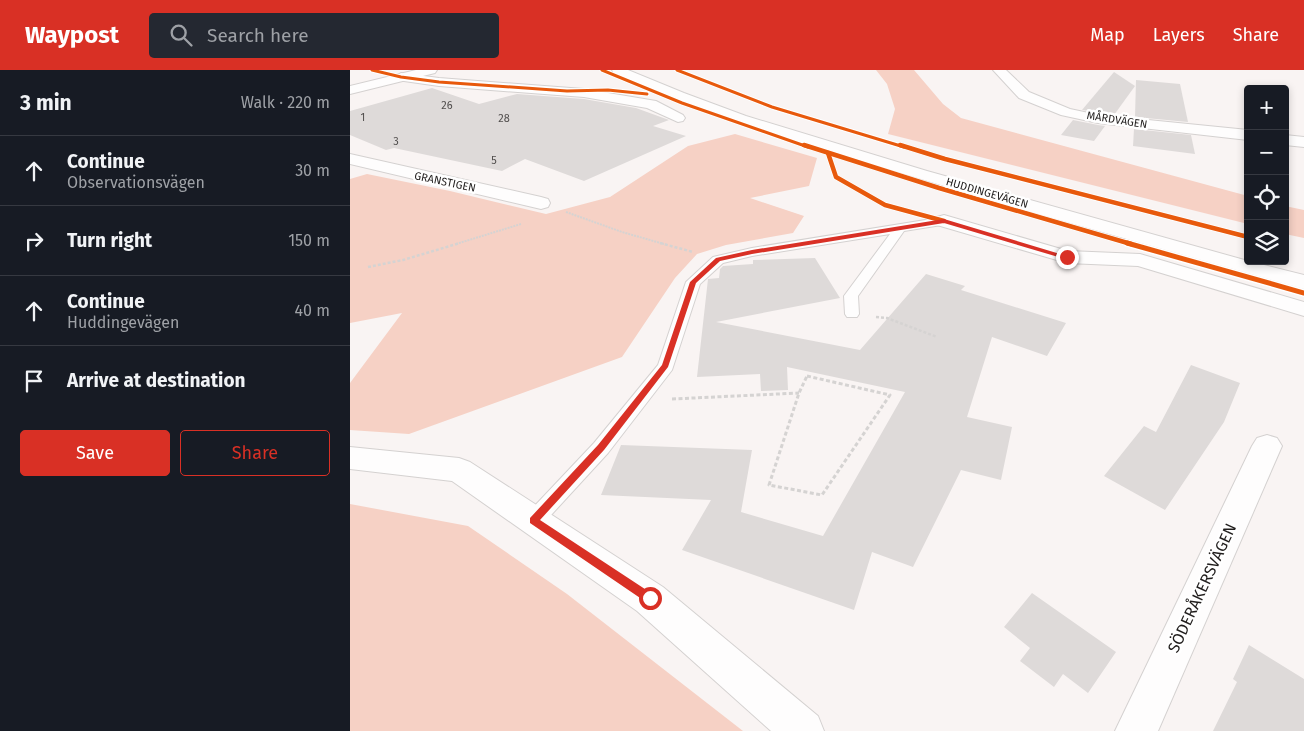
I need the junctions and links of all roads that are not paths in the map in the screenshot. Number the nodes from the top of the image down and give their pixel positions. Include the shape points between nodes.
1 (431, 70) edge
2 (618, 70) edge
3 (651, 70) edge
4 (999, 70) edge
5 (360, 75) dead end
6 (401, 77) junction
7 (350, 90) edge
8 (678, 118) dead end
9 (1244, 135) edge
10 (1289, 140) edge
11 (1304, 142) edge
12 (350, 159) edge
13 (541, 203) road end
14 (944, 221) joint
15 (900, 228) junction
16 (1244, 247) edge
17 (1289, 259) edge
18 (1304, 263) edge
19 (1304, 282) edge
20 (1304, 309) edge
21 (852, 314) road end
22 (1268, 446) dead end
23 (350, 458) edge
24 (534, 520) junction
25 (803, 731) edge
26 (1136, 731) edge

1 - 6 street
2 - 19 street, HUDDINGEVÄGEN via 730,116 910,172
3 - 16 street, HUDDINGEVÄGEN via 750,107 912,158
4 - 9 street, MÅRDVÄGEN via 1024,95 1066,112 1098,119
5 - 6 street
6 - 7 street
6 - 8 street via 584,93 651,104
10 - 11 street
12 - 13 street, GRANSTIGEN
14 - 15 lane
14 - 20 street via 1067,257 1140,260
15 - 21 lane via 851,296
15 - 24 lane via 718,260 693,282 666,366 601,448
17 - 18 street
22 - 26 street, SÖDERÅKERSVÄGEN
23 - 24 street via 459,470
24 - 25 street via 650,598

